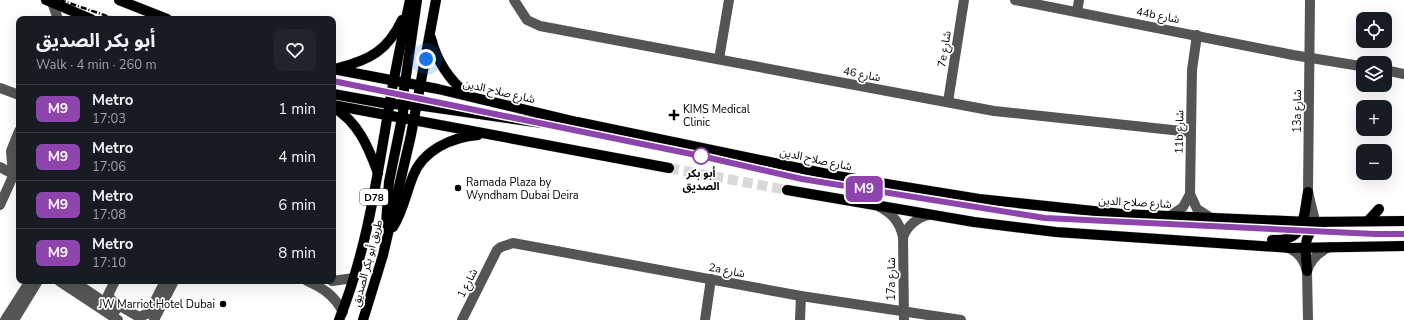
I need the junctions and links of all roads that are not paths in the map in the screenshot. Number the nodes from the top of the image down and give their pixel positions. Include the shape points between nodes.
1 (118, 0) edge
2 (436, 0) edge
3 (514, 0) edge
4 (729, 0) edge
5 (964, 0) edge
6 (1015, 0) edge
7 (1079, 0) edge
8 (1310, 0) edge
9 (49, 1) edge
10 (412, 1) edge
11 (1076, 12) junction
12 (56, 16) edge
13 (79, 16) edge
14 (159, 16) edge
15 (430, 34) junction
16 (1194, 34) junction
17 (1309, 56) junction
18 (719, 59) junction
19 (1356, 65) edge
20 (336, 68) edge
21 (336, 69) edge
22 (1392, 71) edge
23 (1404, 74) edge
24 (393, 80) junction
25 (405, 83) junction
26 (421, 86) junction
27 (0, 88) edge
28 (16, 94) edge
29 (336, 95) edge
30 (470, 96) junction
31 (948, 102) junction
32 (389, 104) junction
33 (403, 104) junction
34 (417, 104) junction
35 (336, 106) edge
36 (336, 108) edge
37 (387, 115) junction
38 (402, 118) junction
39 (414, 121) junction
40 (577, 122) junction
41 (1191, 132) junction
42 (486, 134) junction
43 (16, 138) edge
44 (0, 167) edge
45 (669, 168) tunnel mouth
46 (16, 173) edge
47 (378, 175) junction
48 (787, 190) tunnel mouth
49 (1308, 192) junction
50 (1190, 194) junction
51 (0, 205) edge
52 (878, 206) junction
53 (1379, 209) dead end
54 (929, 215) junction
55 (1170, 216) junction
56 (1211, 218) junction
57 (1302, 221) junction
58 (1404, 221) edge
59 (1320, 222) junction
60 (1368, 222) junction
61 (903, 237) junction
62 (387, 238) junction
63 (1404, 239) edge
64 (1179, 241) junction
65 (1385, 246) junction
66 (1404, 246) edge
67 (1284, 247) junction
68 (1330, 247) junction
69 (1306, 248) junction
70 (494, 256) joint
71 (1308, 271) junction
72 (354, 278) junction
73 (707, 279) junction
74 (336, 280) edge
75 (28, 284) edge
76 (36, 284) edge
77 (64, 284) edge
78 (77, 284) edge
79 (82, 284) edge
80 (108, 284) edge
81 (109, 284) edge
82 (114, 284) edge
83 (164, 284) edge
84 (172, 284) edge
85 (313, 284) edge
86 (806, 297) junction
87 (102, 301) junction
88 (341, 316) edge
89 (904, 316) edge
90 (5, 320) edge
91 (14, 320) edge
92 (118, 320) edge
93 (131, 320) edge
94 (154, 320) edge
95 (363, 320) edge
96 (462, 320) edge
97 (706, 320) edge
98 (802, 320) edge
99 (961, 320) edge
100 (1308, 320) edge

1 - 14 main road
2 - 15 main road, طريق أبو بكر الصديق / D78
3 - 18 street, شارع 46 via 530,23 540,26
4 - 18 street
5 - 31 street, 7e شارع
6 - 11 street, 44b شارع
7 - 11 street
8 - 17 street, 13a شارع
9 - 12 street
9 - 13 main road
10 - 20 main road via 396,32 381,51 362,61
10 - 24 main road, طريق أبو بكر الصديق / D78
10 - 25 main road
11 - 16 street, 44b شارع
15 - 26 main road, طريق أبو بكر الصديق / D78
15 - 30 main road via 443,68 459,88
16 - 17 street, 44b شارع
16 - 41 street, 11b شارع
17 - 19 street, 44b شارع
17 - 49 street, 13a شارع
18 - 31 street, شارع 46
21 - 24 main road, شارع صلاح الدين
22 - 23 street
24 - 25 main road, شارع صلاح الدين
24 - 32 main road, طريق أبو بكر الصديق / D78
25 - 26 main road, شارع صلاح الدين
25 - 33 main road
26 - 30 main road, شارع صلاح الدين
26 - 34 main road, طريق أبو بكر الصديق / D78
27 - 28 street
29 - 32 main road
30 - 40 main road, شارع صلاح الدين
31 - 41 street, شارع 46 via 1017,114
32 - 33 main road
32 - 37 main road, طريق أبو بكر الصديق / D78
33 - 34 main road
33 - 38 main road
34 - 39 main road, طريق أبو بكر الصديق / D78
34 - 40 main road via 542,123
35 - 37 main road
36 - 47 main road via 360,132
37 - 38 main road
37 - 47 main road, طريق أبو بكر الصديق / D78
38 - 39 main road
38 - 62 main road via 389,182
39 - 42 main road
39 - 62 main road, طريق أبو بكر الصديق / D78
40 - 55 main road, شارع صلاح الدين via 836,176 931,192 1058,208
41 - 50 street, 11b شارع
42 - 45 main road
42 - 62 main road via 447,142 427,156 414,174 401,213
43 - 46 street via 11,151
44 - 46 street
46 - 51 street
47 - 72 main road, طريق أبو بكر الصديق / D78
48 - 52 main road
49 - 57 main road
49 - 59 street, 13a شارع
50 - 55 street via 1183,207
50 - 56 street via 1197,209
52 - 54 main road
52 - 61 street, 17a شارع via 898,222
53 - 60 main road
54 - 61 street via 916,220
54 - 64 main road via 1049,231
55 - 56 main road, شارع صلاح الدين
56 - 57 main road, شارع صلاح الدين
57 - 59 main road, شارع صلاح الدين
57 - 64 main road via 1298,232 1284,240 1198,236
58 - 60 main road, شارع صلاح الدين
59 - 60 main road, شارع صلاح الدين
59 - 69 main road via 1309,233
61 - 89 street, 17a شارع
62 - 95 main road, طريق أبو بكر الصديق / D78
63 - 65 main road
64 - 67 main road
65 - 66 main road
65 - 68 main road
67 - 69 main road
67 - 71 street via 1299,255
68 - 69 main road
68 - 71 street via 1318,254
69 - 71 main road
70 - 73 street, 2a شارع via 502,246 513,243
70 - 96 street, شارع 1
71 - 100 street
72 - 74 street
72 - 88 main road, طريق أبو بكر الصديق / D78
73 - 86 street, 2a شارع
73 - 97 street
75 - 90 street
76 - 91 street
77 - 92 street
78 - 87 street
79 - 80 street via 101,296
81 - 87 street
82 - 83 street via 108,295 113,302 140,317 149,313
84 - 94 street
85 - 88 street via 332,295
86 - 89 street, 2a شارع
86 - 98 street
87 - 93 street
89 - 99 street, 2a شارع

